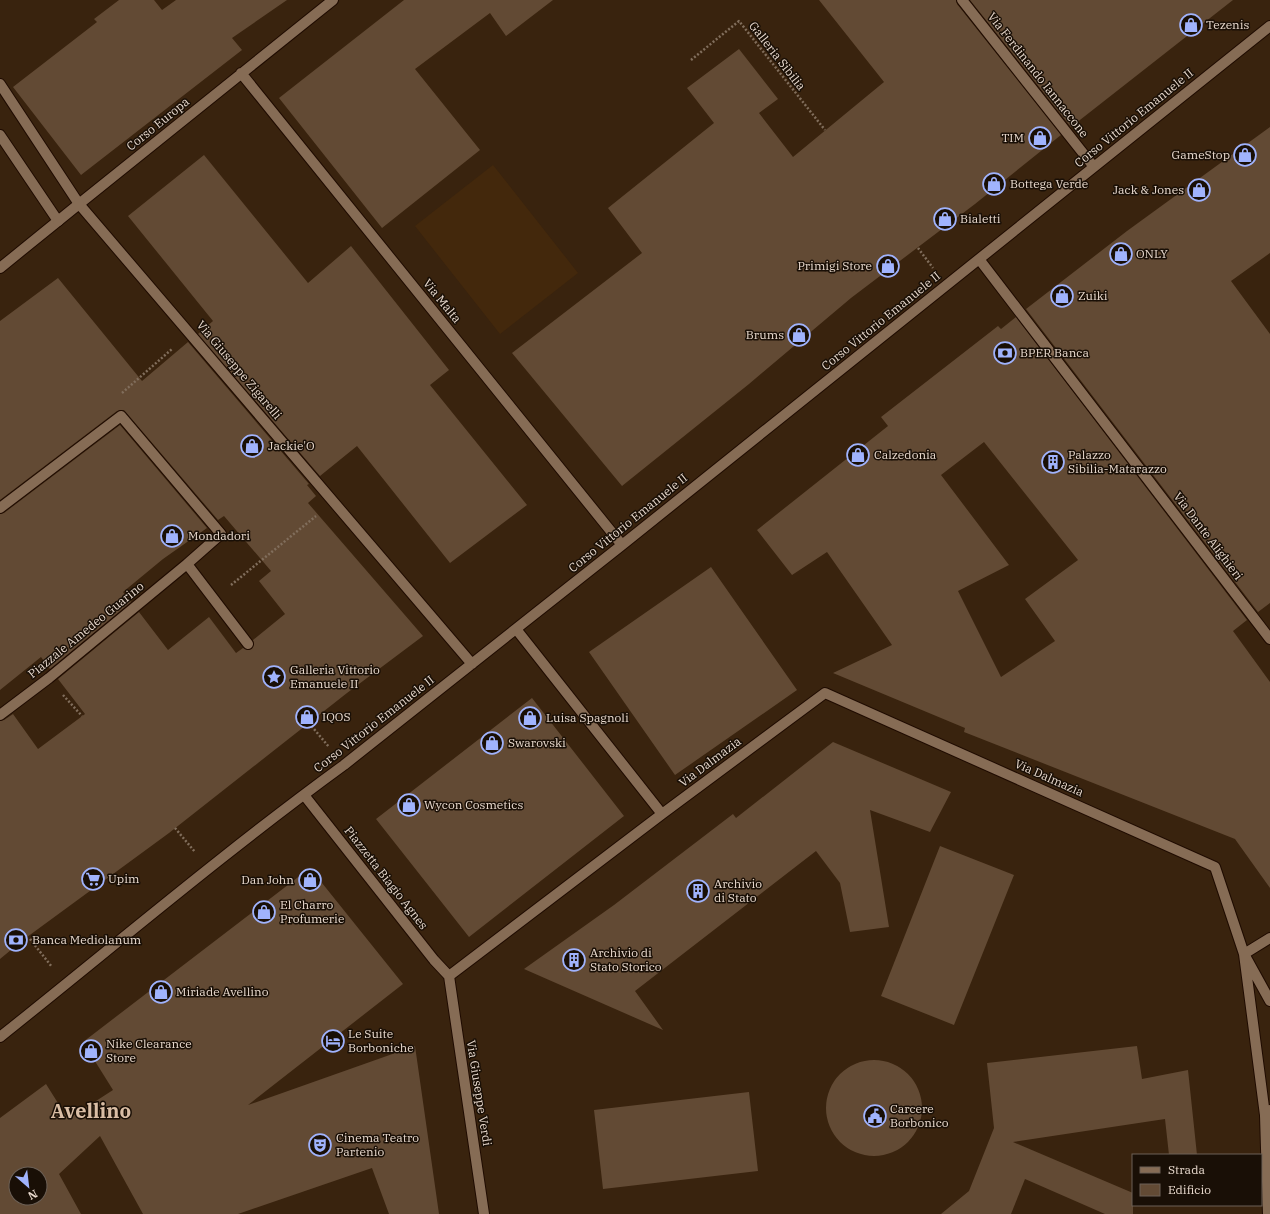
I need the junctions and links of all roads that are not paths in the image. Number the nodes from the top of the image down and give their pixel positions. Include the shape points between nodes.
1 (333, 0) edge
2 (962, 0) edge
3 (1270, 26) edge
4 (241, 74) junction
5 (0, 84) edge
6 (0, 135) edge
7 (1094, 167) junction
8 (79, 204) junction
9 (58, 221) junction
10 (979, 258) junction
11 (0, 268) edge
12 (0, 508) edge
13 (622, 545) junction
14 (187, 564) junction
15 (516, 629) junction
16 (1270, 638) edge
17 (248, 644) dead end
18 (472, 664) junction
19 (0, 715) edge
20 (304, 795) junction
21 (662, 814) junction
22 (1270, 938) edge
23 (1244, 954) junction
24 (449, 976) junction
25 (1270, 1001) edge
26 (0, 1037) edge
27 (1268, 1112) edge
28 (484, 1214) edge
29 (1268, 1214) edge

1 - 4 street, Corso Europa
2 - 7 street, Via Ferdinando Iannaccone
3 - 7 street, Corso Vittorio Emanuele II
4 - 8 street, Corso Europa
4 - 13 street, Via Malta
5 - 8 street, Via Giuseppe Zigarelli
6 - 9 street
7 - 10 street, Corso Vittorio Emanuele II
8 - 9 street, Corso Europa
8 - 18 street, Via Giuseppe Zigarelli
9 - 11 street, Corso Europa
10 - 13 street, Corso Vittorio Emanuele II
10 - 16 street, Via Dante Alighieri
12 - 14 street, Piazzale Amedeo Guarino via 121,416 221,534
13 - 15 street, Corso Vittorio Emanuele II
14 - 17 street
14 - 19 street, Piazzale Amedeo Guarino
15 - 18 street, Corso Vittorio Emanuele II
15 - 21 street
18 - 20 street, Corso Vittorio Emanuele II
20 - 24 street, Piazzetta Biagio Agnes
20 - 26 street, Corso Vittorio Emanuele II
21 - 23 street, Via Dalmazia via 825,693 1215,866
21 - 24 street, Via Dalmazia
22 - 23 street
23 - 25 street
23 - 27 street, Via Dalmazia
24 - 28 street, Via Giuseppe Verdi
27 - 29 street, Via Dalmazia

